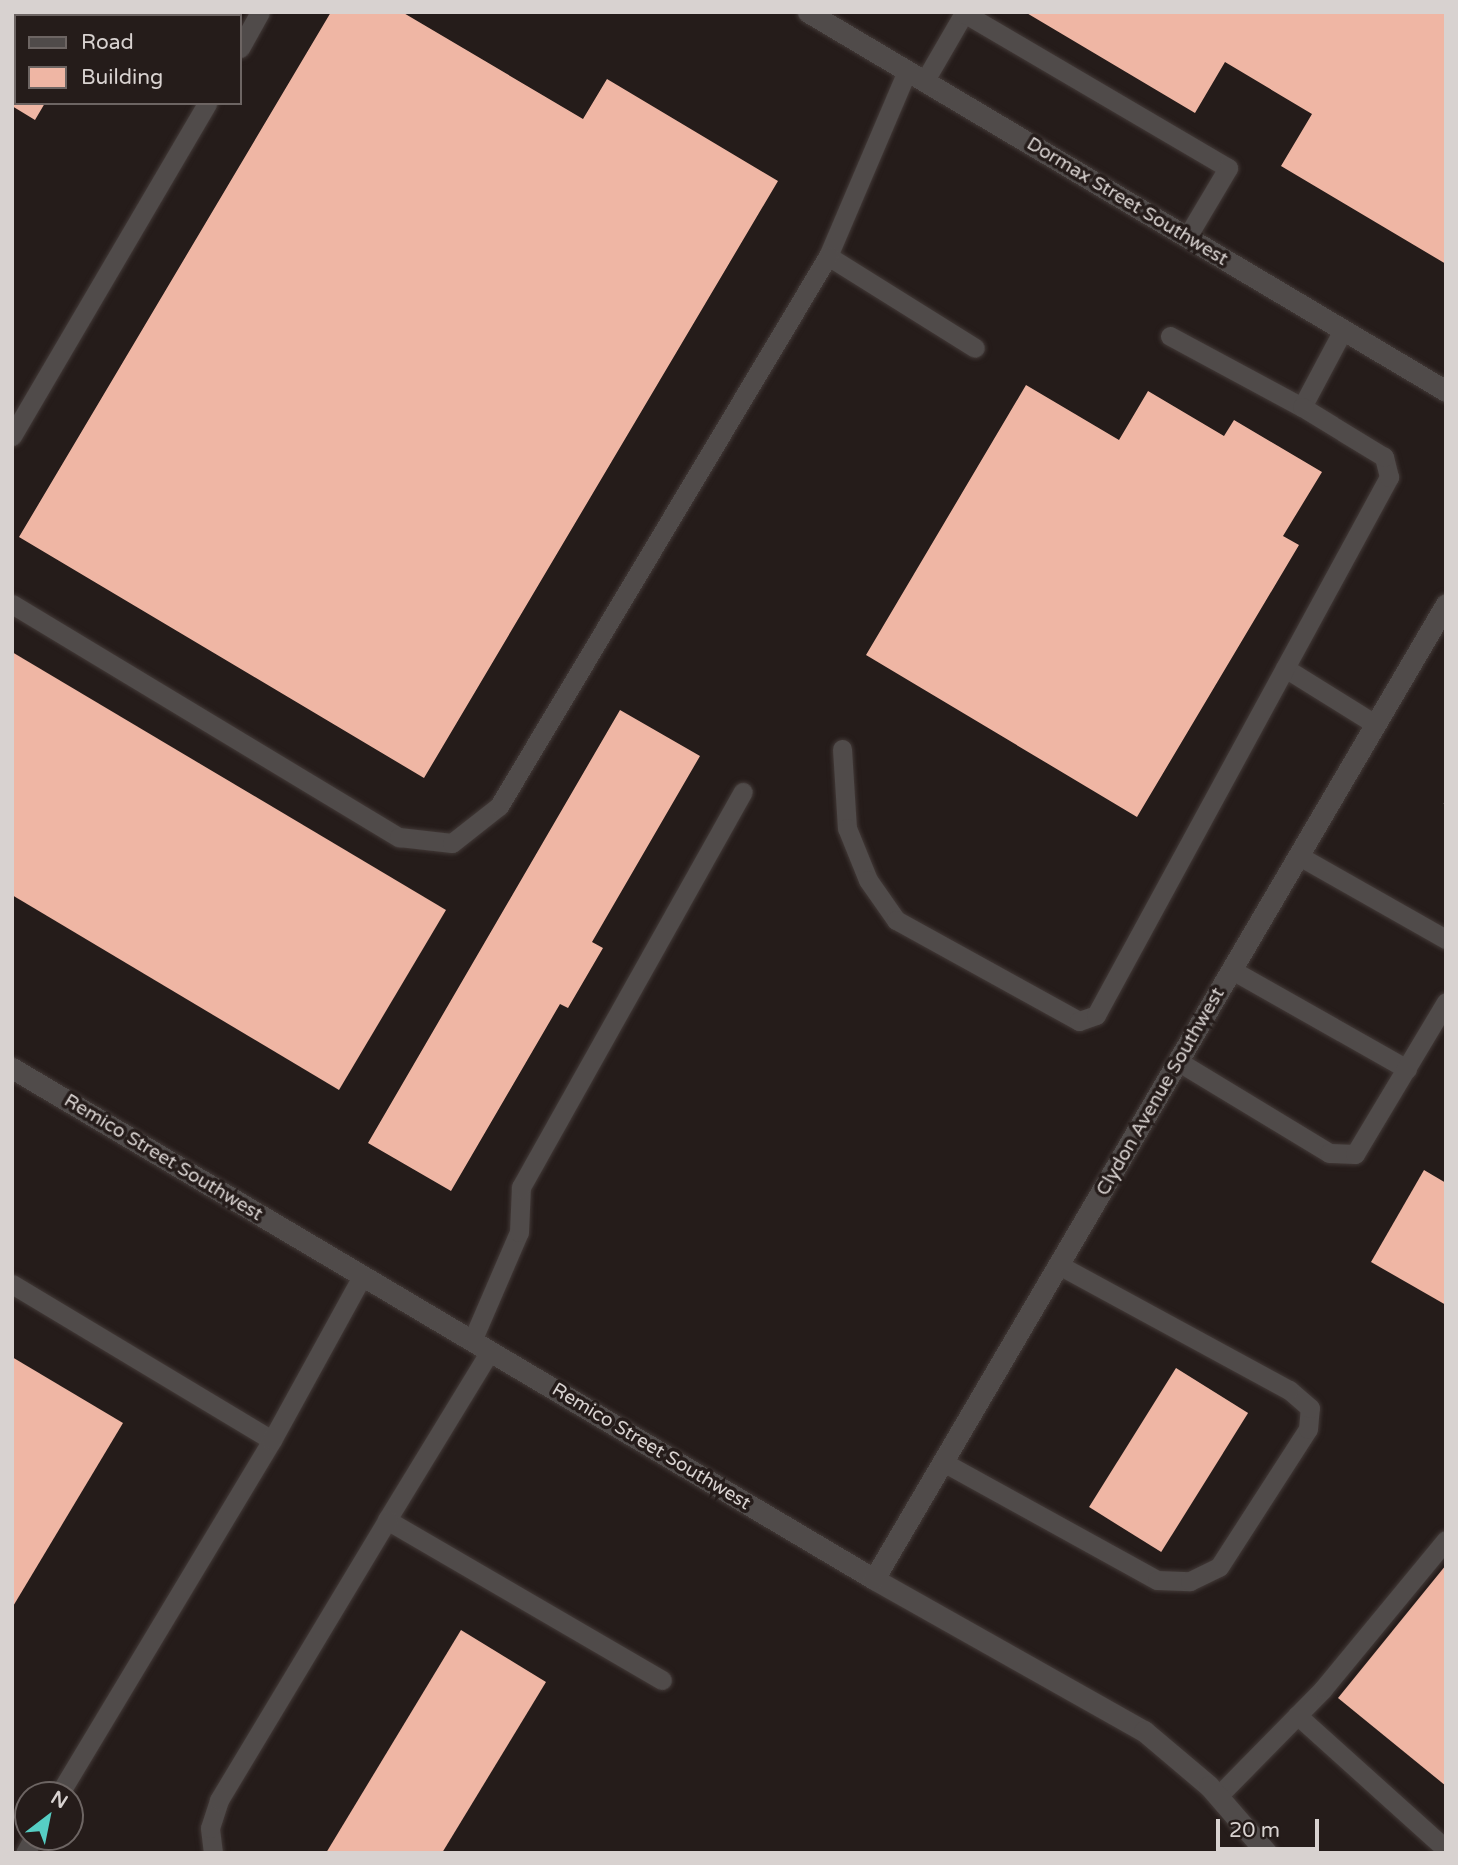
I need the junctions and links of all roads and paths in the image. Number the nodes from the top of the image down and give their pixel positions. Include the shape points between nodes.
1 (260, 12) edge
2 (808, 12) edge
3 (242, 44) edge
4 (916, 76) junction
5 (206, 105) edge
6 (1187, 237) junction
7 (828, 256) junction
8 (1343, 330) junction
9 (1170, 337) dead end
10 (975, 348) dead end
11 (1446, 391) edge
12 (1302, 407) junction
13 (12, 436) edge
14 (12, 604) edge
15 (1446, 604) edge
16 (1285, 668) junction
17 (1376, 724) junction
18 (842, 749) dead end
19 (743, 792) dead end
20 (1299, 856) junction
21 (1446, 939) edge
22 (1233, 970) junction
23 (1446, 1002) edge
24 (1179, 1062) junction
25 (12, 1069) edge
26 (1407, 1069) junction
27 (1059, 1265) junction
28 (362, 1276) junction
29 (12, 1284) edge
30 (481, 1346) junction
31 (272, 1440) junction
32 (943, 1462) junction
33 (387, 1520) junction
34 (1446, 1540) edge
35 (874, 1579) junction
36 (662, 1679) dead end
37 (1297, 1715) junction
38 (67, 1781) edge
39 (1218, 1796) junction
40 (1446, 1849) edge
41 (213, 1853) edge
42 (1267, 1853) edge

1 - 3 lane
2 - 4 street, Dormax Street Southwest
4 - 6 street, Dormax Street Southwest
4 - 6 lane via 964,13 1228,168
4 - 7 lane
5 - 13 lane
6 - 8 street, Dormax Street Southwest
7 - 10 lane
7 - 14 lane via 499,806 452,843 398,837
8 - 11 street, Dormax Street Southwest
8 - 12 lane
9 - 12 lane
12 - 16 lane via 1384,457 1389,477
15 - 17 street, Clydon Avenue Southwest
16 - 17 lane
16 - 18 lane via 1096,1015 1079,1021 896,920 868,880 847,828
17 - 20 street, Clydon Avenue Southwest
19 - 30 lane via 521,1186 519,1232
20 - 21 lane
20 - 22 street, Clydon Avenue Southwest
22 - 24 street, Clydon Avenue Southwest
22 - 26 lane
23 - 26 lane
24 - 26 lane via 1329,1153 1344,1155 1361,1149
24 - 27 street, Clydon Avenue Southwest
25 - 28 street, Remico Street Southwest
27 - 32 street, Clydon Avenue Southwest
27 - 32 lane via 1289,1390 1310,1408 1308,1429 1219,1567 1190,1580 1157,1580
28 - 30 street, Remico Street Southwest
28 - 31 lane
29 - 31 lane
30 - 33 lane
30 - 35 street, Remico Street Southwest
31 - 38 lane
32 - 35 street, Clydon Avenue Southwest
33 - 36 lane
33 - 41 lane via 219,1800 210,1828
34 - 37 lane
35 - 39 street, Remico Street Southwest via 1144,1731
37 - 39 lane
37 - 40 lane
39 - 42 street, Remico Street Southwest

